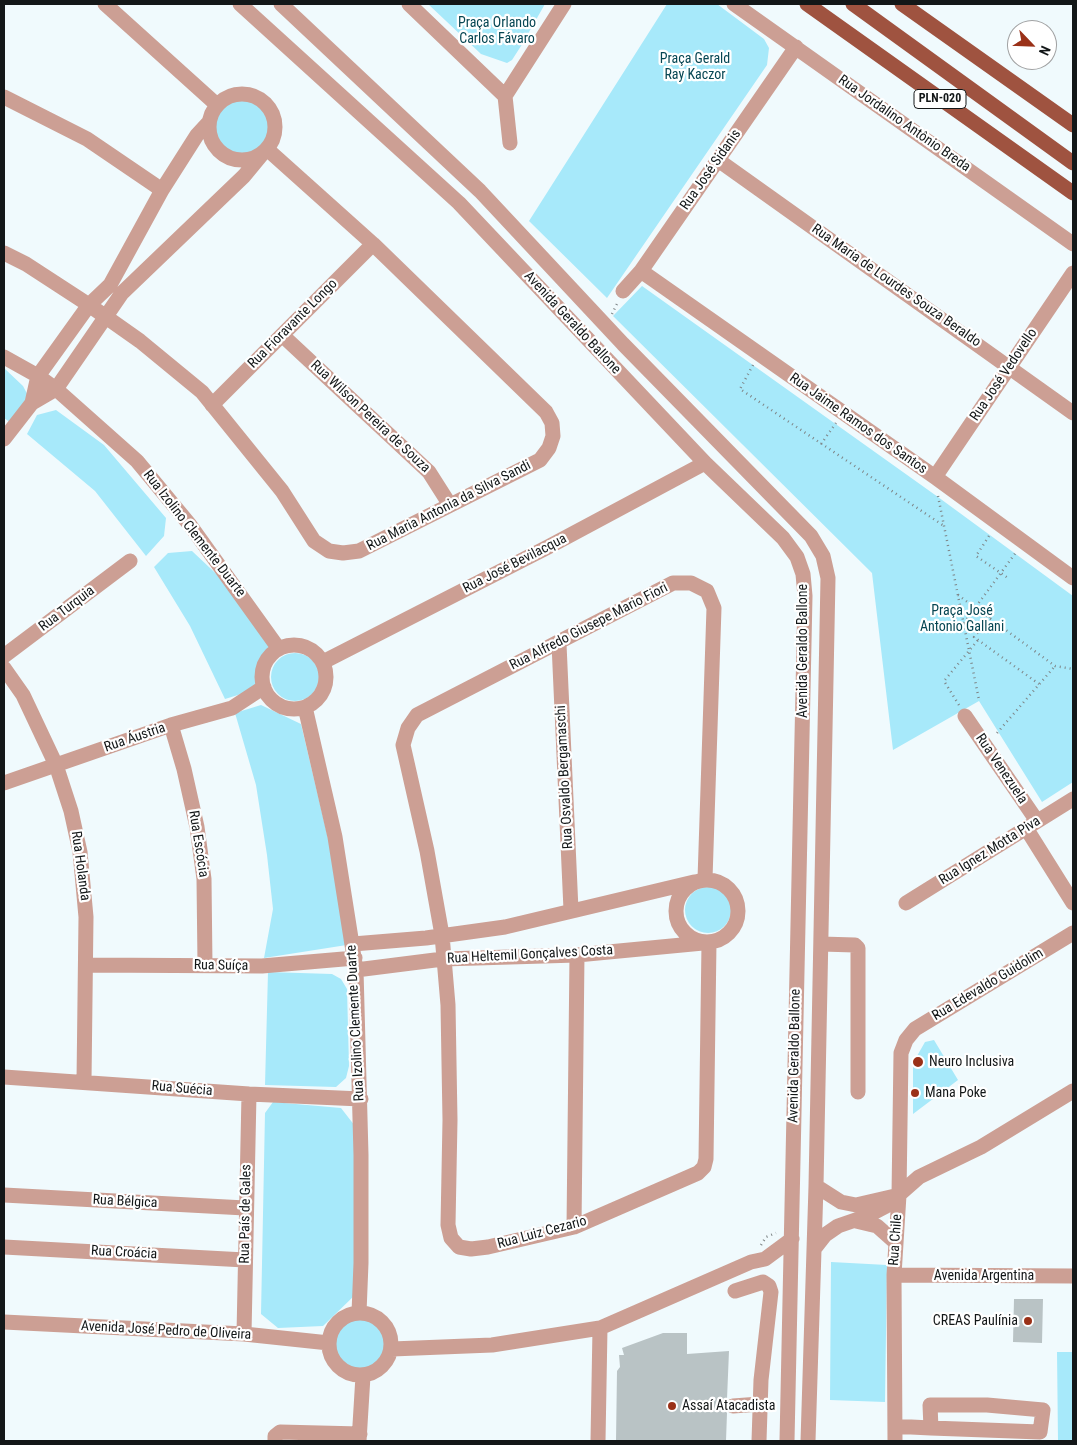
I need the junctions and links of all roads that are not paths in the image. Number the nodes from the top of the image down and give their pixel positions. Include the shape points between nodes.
1 (105, 4) edge
2 (240, 4) edge
3 (281, 4) edge
4 (409, 4) edge
5 (564, 4) edge
6 (734, 4) edge
7 (807, 4) edge
8 (853, 4) edge
9 (906, 5) edge
10 (796, 47) junction
11 (505, 96) junction
12 (4, 97) edge
13 (217, 104) junction
14 (209, 122) junction
15 (1073, 125) edge
16 (510, 142) dead end
17 (265, 151) junction
18 (718, 160) junction
19 (1073, 163) edge
20 (162, 190) junction
21 (1073, 193) edge
22 (373, 244) junction
23 (1073, 244) edge
24 (4, 253) edge
25 (641, 272) junction
26 (1073, 273) edge
27 (623, 291) road end
28 (89, 305) junction
29 (105, 317) junction
30 (282, 335) junction
31 (4, 357) edge
32 (1009, 367) junction
33 (38, 376) junction
34 (56, 389) junction
35 (32, 402) junction
36 (212, 405) junction
37 (1073, 413) edge
38 (4, 439) edge
39 (705, 463) junction
40 (935, 477) junction
41 (450, 505) junction
42 (130, 562) dead end
43 (1073, 578) edge
44 (558, 644) junction
45 (279, 649) junction
46 (4, 656) edge
47 (323, 662) junction
48 (4, 668) edge
49 (264, 687) junction
50 (305, 707) junction
51 (965, 716) road end
52 (170, 725) junction
53 (56, 765) junction
54 (4, 783) edge
55 (1073, 799) edge
56 (1032, 825) junction
57 (700, 881) junction
58 (906, 903) dead end
59 (1073, 903) edge
60 (571, 910) junction
61 (1073, 933) edge
62 (442, 935) junction
63 (706, 943) junction
64 (821, 944) junction
65 (577, 955) junction
66 (355, 957) junction
67 (443, 959) junction
68 (87, 965) junction
69 (205, 965) junction
70 (906, 1040) joint
71 (4, 1077) edge
72 (84, 1081) junction
73 (1073, 1091) edge
74 (858, 1092) dead end
75 (249, 1094) junction
76 (361, 1099) junction
77 (816, 1186) junction
78 (4, 1195) edge
79 (899, 1195) junction
80 (245, 1208) junction
81 (847, 1222) junction
82 (574, 1227) junction
83 (792, 1239) junction
84 (895, 1242) junction
85 (4, 1246) edge
86 (814, 1249) junction
87 (764, 1259) junction
88 (245, 1260) junction
89 (791, 1272) junction
90 (894, 1275) junction
91 (1073, 1276) edge
92 (735, 1291) dead end
93 (359, 1313) junction
94 (4, 1322) edge
95 (600, 1328) junction
96 (244, 1334) junction
97 (328, 1343) junction
98 (392, 1348) junction
99 (363, 1376) junction
100 (760, 1404) junction
101 (733, 1406) dead end
102 (932, 1428) junction
103 (896, 1434) edge
104 (360, 1438) edge
105 (275, 1441) edge
106 (598, 1441) edge
107 (759, 1441) edge
108 (787, 1441) edge
109 (808, 1441) edge

1 - 13 street
2 - 39 street, Avenida Geraldo Ballone via 459,203
3 - 64 street, Avenida Geraldo Ballone via 480,191 811,536 823,556 828,578
4 - 11 street
5 - 11 street
6 - 10 street, Rua Jordalino Antônio Breda
7 - 21 main road, PLN-020
8 - 19 main road, PLN-020
9 - 15 main road
10 - 18 street, Rua José Sidanis
10 - 23 street, Rua Jordalino Antônio Breda
11 - 16 street
12 - 20 street via 87,139
13 - 14 street
13 - 17 street via 235,94 255,96 264,102 275,120 273,140
14 - 17 street via 209,135 225,156 251,159
14 - 20 street
17 - 22 street, Rua Maria Antonia da Silva Sandi
17 - 29 street via 244,176 122,293
18 - 25 street, Rua José Sidanis
18 - 32 street, Rua Maria de Lourdes Souza Beraldo
20 - 28 street via 110,285
22 - 30 street, Rua Fioravante Longo
22 - 41 street, Rua Maria Antonia da Silva Sandi via 546,412 552,423 553,436 540,460
24 - 28 street, Rua Maria Antonia da Silva Sandi
25 - 27 street, Rua José Sidanis
25 - 40 street, Rua Jaime Ramos dos Santos
26 - 32 street, Rua José Vedovello
28 - 29 street, Rua Maria Antonia da Silva Sandi
28 - 33 street
29 - 34 street
29 - 36 street, Rua Maria Antonia da Silva Sandi via 140,341
30 - 36 street, Rua Fioravante Longo
30 - 41 street, Rua Wilson Pereira de Souza via 429,472
31 - 33 street, Rua Izolino Clemente Duarte
32 - 37 street, Rua Maria de Lourdes Souza Beraldo
32 - 40 street, Rua José Vedovello
33 - 34 street, Rua Izolino Clemente Duarte
33 - 35 street
34 - 35 street
34 - 45 street, Rua Izolino Clemente Duarte via 137,461 190,525
35 - 38 street
36 - 41 street, Rua Maria Antonia da Silva Sandi via 282,491 314,541 329,551 359,551
39 - 47 street, Rua José Bevilacqua
39 - 83 street, Avenida Geraldo Ballone via 783,538 797,557 803,574
40 - 43 street, Rua Jaime Ramos dos Santos
42 - 46 street, Rua Turquia
44 - 57 street, Rua Alfredo Giusepe Mario Fiori via 673,583 691,583 707,591 714,608
44 - 60 street, Rua Osvaldo Bergamaschi
44 - 62 street, Rua Alfredo Giusepe Mario Fiori via 417,715 408,728 403,745
45 - 47 street via 304,646
45 - 49 street via 268,658 264,667
47 - 50 street via 326,684 318,698
48 - 53 street, Rua Holanda via 23,695
49 - 50 street via 276,703 285,708
49 - 52 street, Rua Áustria via 232,708
50 - 66 street, Rua Izolino Clemente Duarte via 335,837
51 - 56 street, Rua Venezuela
52 - 53 street, Rua Áustria
52 - 69 street, Rua Escócia via 197,827 204,879
53 - 54 street, Rua Áustria
53 - 68 street, Rua Holanda via 80,852
55 - 56 street, Rua Ignez Motta Piva
56 - 58 street, Rua Ignez Motta Piva
56 - 59 street, Rua Venezuela
57 - 60 street, Rua Heltemil Gonçalves Costa
57 - 63 street via 679,896 676,916 685,934
57 - 63 street via 716,881 726,886 733,894 738,909 735,925 729,934
60 - 62 street, Rua Heltemil Gonçalves Costa via 505,927
61 - 70 street, Rua Edevaldo Guidolim via 915,1029
62 - 66 street, Rua Heltemil Gonçalves Costa
62 - 67 street, Rua Luiz Cezario
63 - 65 street, Rua Heltemil Gonçalves Costa
63 - 82 street, Rua Luiz Cezario via 704,1167 698,1174
64 - 74 street via 855,945 858,948
64 - 77 street, Avenida Geraldo Ballone
65 - 67 street, Rua Heltemil Gonçalves Costa
65 - 82 street
66 - 67 street, Rua Heltemil Gonçalves Costa
66 - 69 street, Rua Suíça via 262,966
66 - 76 street, Rua Izolino Clemente Duarte
67 - 82 street, Rua Luiz Cezario via 448,1005 448,1225 451,1238 459,1247 471,1249
68 - 69 street, Rua Suíça
68 - 72 street, Rua Holanda
70 - 79 street, Rua Chile via 900,1068
71 - 72 street, Rua Suécia
72 - 75 street, Rua Suécia
73 - 79 street via 981,1147 919,1177
75 - 76 street, Rua Suécia
75 - 80 street, Rua País de Gales
76 - 93 street, Rua Izolino Clemente Duarte via 362,1263
77 - 79 street via 841,1202 856,1205
77 - 86 street, Avenida Geraldo Ballone
78 - 80 street, Rua Bélgica
79 - 81 street via 877,1212
79 - 84 street, Rua Chile
80 - 88 street, Rua País de Gales
81 - 84 street via 869,1223 882,1229
81 - 86 street via 832,1230
83 - 87 street
83 - 89 street, Avenida Geraldo Ballone
84 - 90 street, Rua Chile
85 - 88 street, Rua Croácia
86 - 109 street, Avenida Geraldo Ballone
87 - 89 street
87 - 95 street
88 - 96 street, Rua País de Gales
89 - 108 street, Avenida Geraldo Ballone
90 - 91 street, Avenida Argentina
90 - 103 street, Rua Chile
92 - 100 street via 763,1282 771,1292
93 - 97 street via 350,1314 335,1325
93 - 98 street via 368,1314 383,1323
94 - 96 street, Avenida José Pedro de Oliveira
95 - 98 street via 492,1345
95 - 106 street
96 - 97 street, Avenida José Pedro de Oliveira
97 - 99 street via 338,1368 354,1376
98 - 99 street via 382,1367
99 - 104 street
100 - 101 street
100 - 107 street
102 - 102 street via 1040,1432 1043,1410 987,1404 930,1405
102 - 103 street
104 - 105 street via 280,1432

